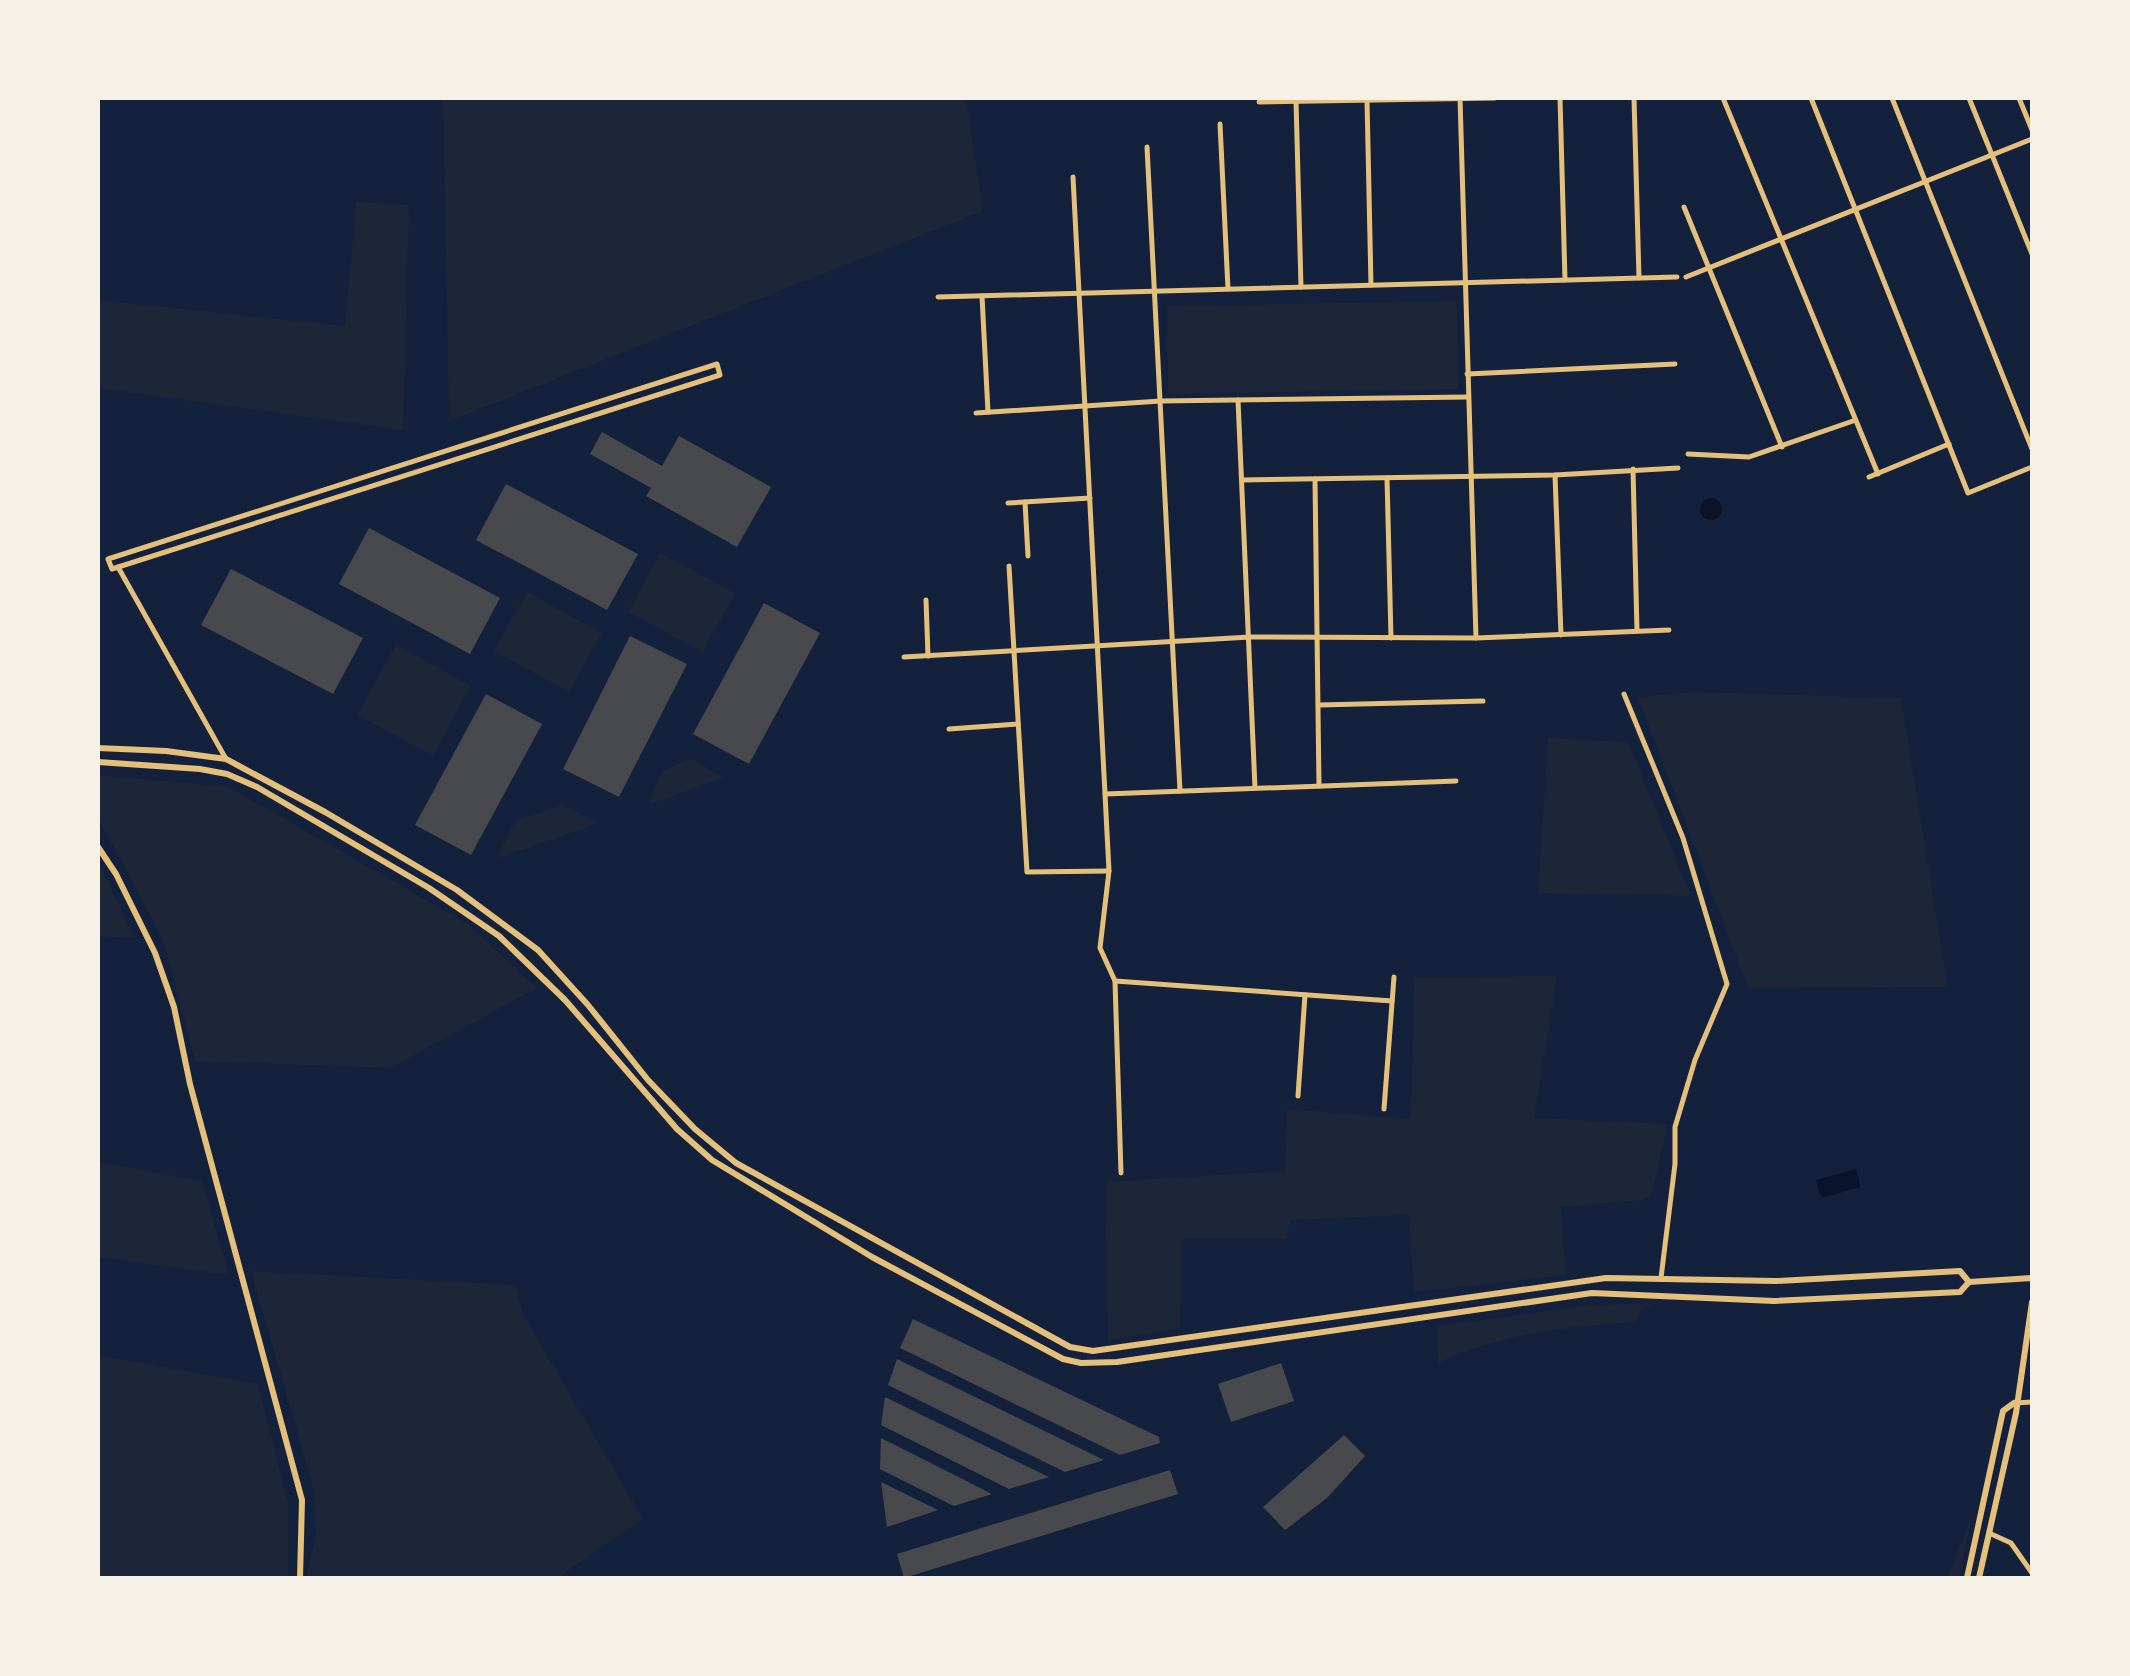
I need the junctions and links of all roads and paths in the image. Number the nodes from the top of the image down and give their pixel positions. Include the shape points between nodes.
1 (1460, 98) edge
2 (1495, 98) edge
3 (1560, 98) edge
4 (1634, 98) edge
5 (1723, 98) edge
6 (1811, 98) edge
7 (1892, 98) edge
8 (1969, 98) edge
9 (2019, 98) edge
10 (1367, 100) junction
11 (1296, 101) junction
12 (1259, 102) dead end
13 (1220, 124) dead end
14 (2032, 130) edge
15 (2032, 139) edge
16 (1147, 147) dead end
17 (1992, 155) junction
18 (1073, 177) dead end
19 (1925, 182) junction
20 (1684, 207) dead end
21 (1855, 209) junction
22 (1779, 238) junction
23 (2032, 254) edge
24 (1710, 267) junction
25 (1677, 277) dead end
26 (1686, 277) dead end
27 (1639, 278) junction
28 (1565, 280) junction
29 (1465, 283) junction
30 (1371, 285) junction
31 (1301, 287) junction
32 (1228, 289) junction
33 (1154, 291) junction
34 (1080, 293) junction
35 (982, 296) junction
36 (938, 297) dead end
37 (1675, 364) dead end
38 (1467, 374) junction
39 (1468, 397) junction
40 (1238, 400) junction
41 (1161, 401) junction
42 (1086, 406) junction
43 (988, 412) junction
44 (976, 413) dead end
45 (1853, 421) junction
46 (1949, 444) junction
47 (1782, 447) junction
48 (2032, 449) edge
49 (1688, 454) dead end
50 (2032, 467) edge
51 (1678, 468) dead end
52 (1633, 469) junction
53 (1878, 474) junction
54 (1555, 475) junction
55 (1470, 476) junction
56 (1869, 477) dead end
57 (1387, 478) junction
58 (1315, 479) junction
59 (1242, 480) junction
60 (1090, 498) junction
61 (1025, 502) junction
62 (1008, 503) dead end
63 (1028, 556) dead end
64 (1009, 566) dead end
65 (115, 568) junction
66 (926, 600) dead end
67 (1669, 630) dead end
68 (1637, 631) junction
69 (1561, 635) junction
70 (1250, 637) junction
71 (1319, 638) junction
72 (1391, 638) junction
73 (1476, 638) junction
74 (1174, 641) junction
75 (1098, 646) junction
76 (1014, 650) junction
77 (928, 656) junction
78 (904, 657) dead end
79 (1624, 694) dead end
80 (1483, 701) dead end
81 (1319, 705) junction
82 (1018, 724) junction
83 (949, 729) dead end
84 (98, 748) edge
85 (226, 759) junction
86 (98, 762) edge
87 (1456, 781) dead end
88 (1319, 786) junction
89 (279, 787) junction
90 (1255, 788) junction
91 (1180, 791) junction
92 (1105, 794) junction
93 (273, 796) junction
94 (98, 847) edge
95 (1109, 871) junction
96 (1394, 977) dead end
97 (1115, 981) junction
98 (1305, 995) junction
99 (1392, 1001) junction
100 (1298, 1096) dead end
101 (1384, 1109) dead end
102 (1121, 1173) dead end
103 (841, 1224) junction
104 (834, 1235) junction
105 (1661, 1278) junction
106 (2032, 1278) edge
107 (1776, 1281) junction
108 (1969, 1282) junction
109 (1774, 1301) junction
110 (2032, 1302) edge
111 (2022, 1351) junction
112 (2032, 1351) edge
113 (2032, 1402) edge
114 (2014, 1403) junction
115 (1989, 1533) junction
116 (2032, 1573) edge
117 (300, 1578) edge
118 (1967, 1578) edge
119 (1979, 1578) edge

1 - 2 street
1 - 10 street
1 - 29 street
3 - 28 street
4 - 27 street
5 - 22 street
6 - 21 street
7 - 19 street
8 - 17 street
9 - 14 street
10 - 11 street
10 - 30 street
11 - 12 street
11 - 31 street
13 - 32 street
15 - 17 street
16 - 33 street
17 - 19 street
17 - 23 street
18 - 34 street
19 - 21 street
19 - 48 street
20 - 24 street
21 - 22 street
21 - 46 street
22 - 24 street
22 - 45 street
24 - 26 street
24 - 47 street
25 - 27 street
27 - 28 street
28 - 29 street
29 - 30 street
29 - 38 street
30 - 31 street
31 - 32 street
32 - 33 street
33 - 34 street
33 - 41 street
34 - 35 street
34 - 42 street
35 - 36 street
35 - 43 street
37 - 38 street
38 - 39 street
39 - 40 street
39 - 55 street
40 - 41 street
40 - 59 street
41 - 42 street
41 - 74 street
42 - 43 street
42 - 60 street
43 - 44 street
45 - 47 street
45 - 53 street
46 - 50 street via 1968,493
46 - 53 street
47 - 49 street via 1749,457
51 - 52 street
52 - 54 street
52 - 68 street
53 - 56 street
54 - 55 street
54 - 69 street
55 - 57 street
55 - 73 street
57 - 58 street
57 - 72 street
58 - 59 street
58 - 71 street
59 - 70 street
60 - 61 street
60 - 75 street
61 - 62 street
61 - 63 street
64 - 76 street
65 - 65 street via 720,375 717,364 108,559
65 - 85 street
66 - 77 street
67 - 68 street
68 - 69 street
69 - 73 street
70 - 71 street
70 - 74 street
70 - 90 street
71 - 72 street
71 - 81 street
72 - 73 street
74 - 75 street
74 - 91 street
75 - 76 street
75 - 92 street
76 - 77 street
76 - 82 street
77 - 78 street
79 - 105 street via 1683,838 1727,984 1695,1060 1675,1127
80 - 81 street
81 - 88 street
82 - 83 street
82 - 95 street via 1027,872
84 - 85 street
85 - 89 street
86 - 93 street via 227,774
87 - 88 street
88 - 90 street
89 - 93 street
89 - 103 street via 457,890 538,950 695,1129 736,1163
90 - 91 street
91 - 92 street
92 - 95 street
93 - 104 street via 499,936 565,1000 689,1139 743,1182
94 - 117 street via 155,953 174,1007 302,1500
95 - 97 street via 1100,948
96 - 99 street
97 - 98 street
97 - 102 street
98 - 99 street
98 - 100 street
99 - 101 street
103 - 104 street
103 - 105 street via 1070,1347 1093,1351 1606,1278
104 - 109 street via 1054,1354 1081,1363 1592,1293
105 - 107 street
106 - 108 street
107 - 108 street via 1960,1271
107 - 109 street
108 - 109 street via 1960,1292
110 - 111 street
111 - 112 street
111 - 114 street
113 - 114 street
114 - 115 street
114 - 118 street via 2003,1411
115 - 116 street via 2011,1543
115 - 119 street

